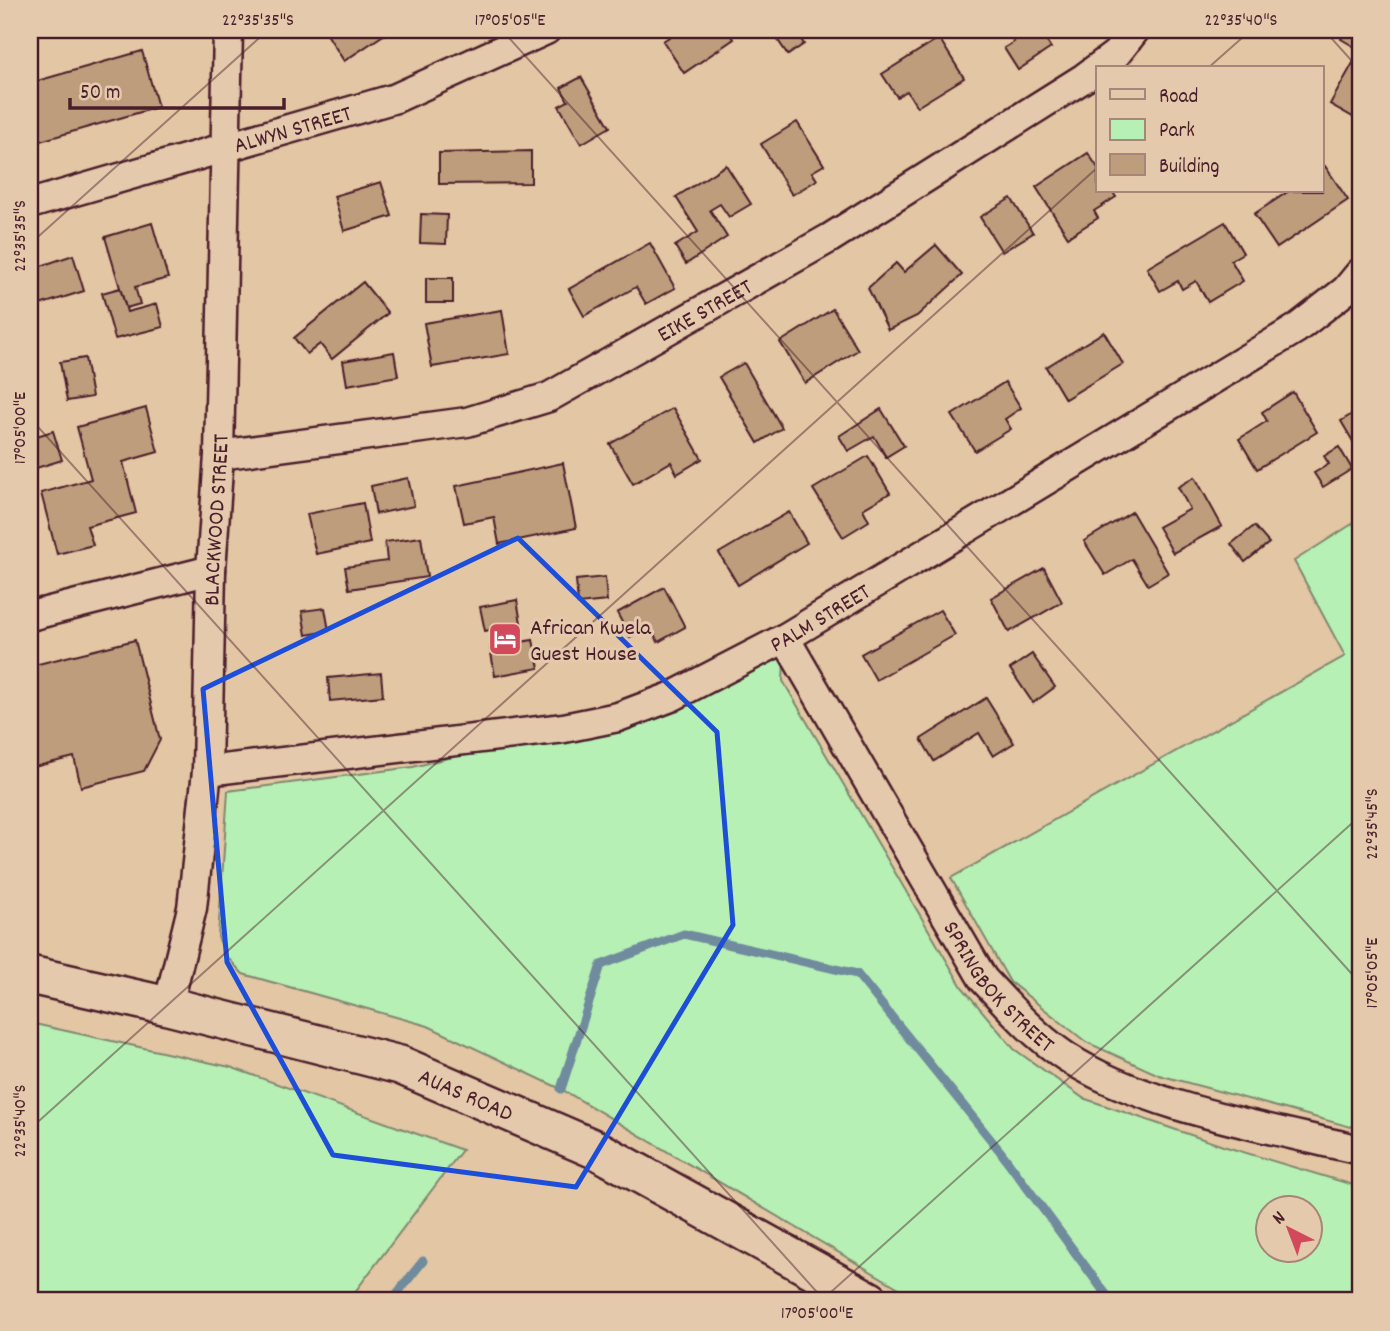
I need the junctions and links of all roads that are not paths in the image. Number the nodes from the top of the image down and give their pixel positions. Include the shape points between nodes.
1 (228, 30) edge
2 (546, 30) edge
3 (1135, 30) edge
4 (1100, 66) edge
5 (1096, 69) edge
6 (227, 146) junction
7 (30, 204) edge
8 (1360, 273) edge
9 (219, 455) junction
10 (211, 570) junction
11 (30, 616) edge
12 (785, 638) junction
13 (207, 771) junction
14 (30, 975) edge
15 (168, 1006) junction
16 (1360, 1150) edge
17 (870, 1301) edge

1 - 6 street, BLACKWOOD STREET
2 - 6 street, ALWYN STREET via 396,98
3 - 4 street, EIKE STREET
5 - 9 street, EIKE STREET via 864,216 549,397 467,422
6 - 7 street, ALWYN STREET
6 - 9 street, BLACKWOOD STREET
8 - 12 street, PALM STREET via 1346,290 1296,329
9 - 10 street, BLACKWOOD STREET
10 - 11 street
10 - 13 street, BLACKWOOD STREET
12 - 13 street, PALM STREET via 671,697 618,717 564,728
12 - 16 street, SPRINGBOK STREET via 984,979 1021,1022 1065,1056 1116,1084 1230,1119
13 - 15 street, BLACKWOOD STREET via 192,908
14 - 15 main road, AUAS ROAD
15 - 17 main road, AUAS ROAD via 400,1065 482,1098 597,1150

